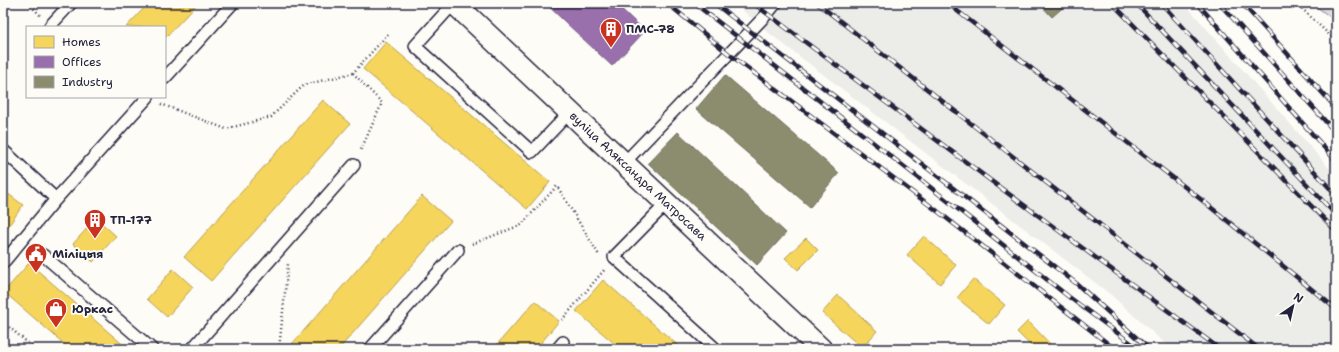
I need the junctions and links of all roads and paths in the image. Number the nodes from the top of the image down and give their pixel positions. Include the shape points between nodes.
1 (71, 3) edge
2 (232, 3) edge
3 (454, 3) edge
4 (776, 3) edge
5 (1296, 3) edge
6 (50, 26) dead end
7 (388, 34) dead end
8 (1336, 41) edge
9 (353, 73) junction
10 (166, 77) edge
11 (147, 98) edge
12 (570, 112) junction
13 (3, 150) edge
14 (624, 163) junction
15 (354, 165) joint
16 (56, 199) junction
17 (667, 203) junction
18 (292, 236) junction
19 (458, 250) joint
20 (43, 255) dead end
21 (602, 261) dead end
22 (3, 263) edge
23 (606, 268) dead end
24 (562, 320) dead end
25 (3, 322) edge
26 (34, 349) edge
27 (152, 349) edge
28 (192, 349) edge
29 (279, 349) edge
30 (370, 349) edge
31 (716, 349) edge
32 (821, 349) edge

1 - 6 lane
2 - 10 lane
3 - 12 street, вуліца Аляксандра Матросава
3 - 12 lane via 415,46 532,152
4 - 14 lane
5 - 8 path
7 - 9 path
9 - 11 path via 304,84 272,117 226,129
9 - 15 path via 382,103
11 - 16 lane
12 - 14 street, вуліца Аляксандра Матросава
13 - 16 lane
14 - 17 street, вуліца Аляксандра Матросава
15 - 18 lane
16 - 22 lane
17 - 31 lane via 614,257
17 - 32 street, вуліца Аляксандра Матросава
18 - 28 lane
18 - 29 path
19 - 21 path via 521,225 557,186
19 - 30 lane
20 - 27 lane
23 - 24 path
25 - 26 path

